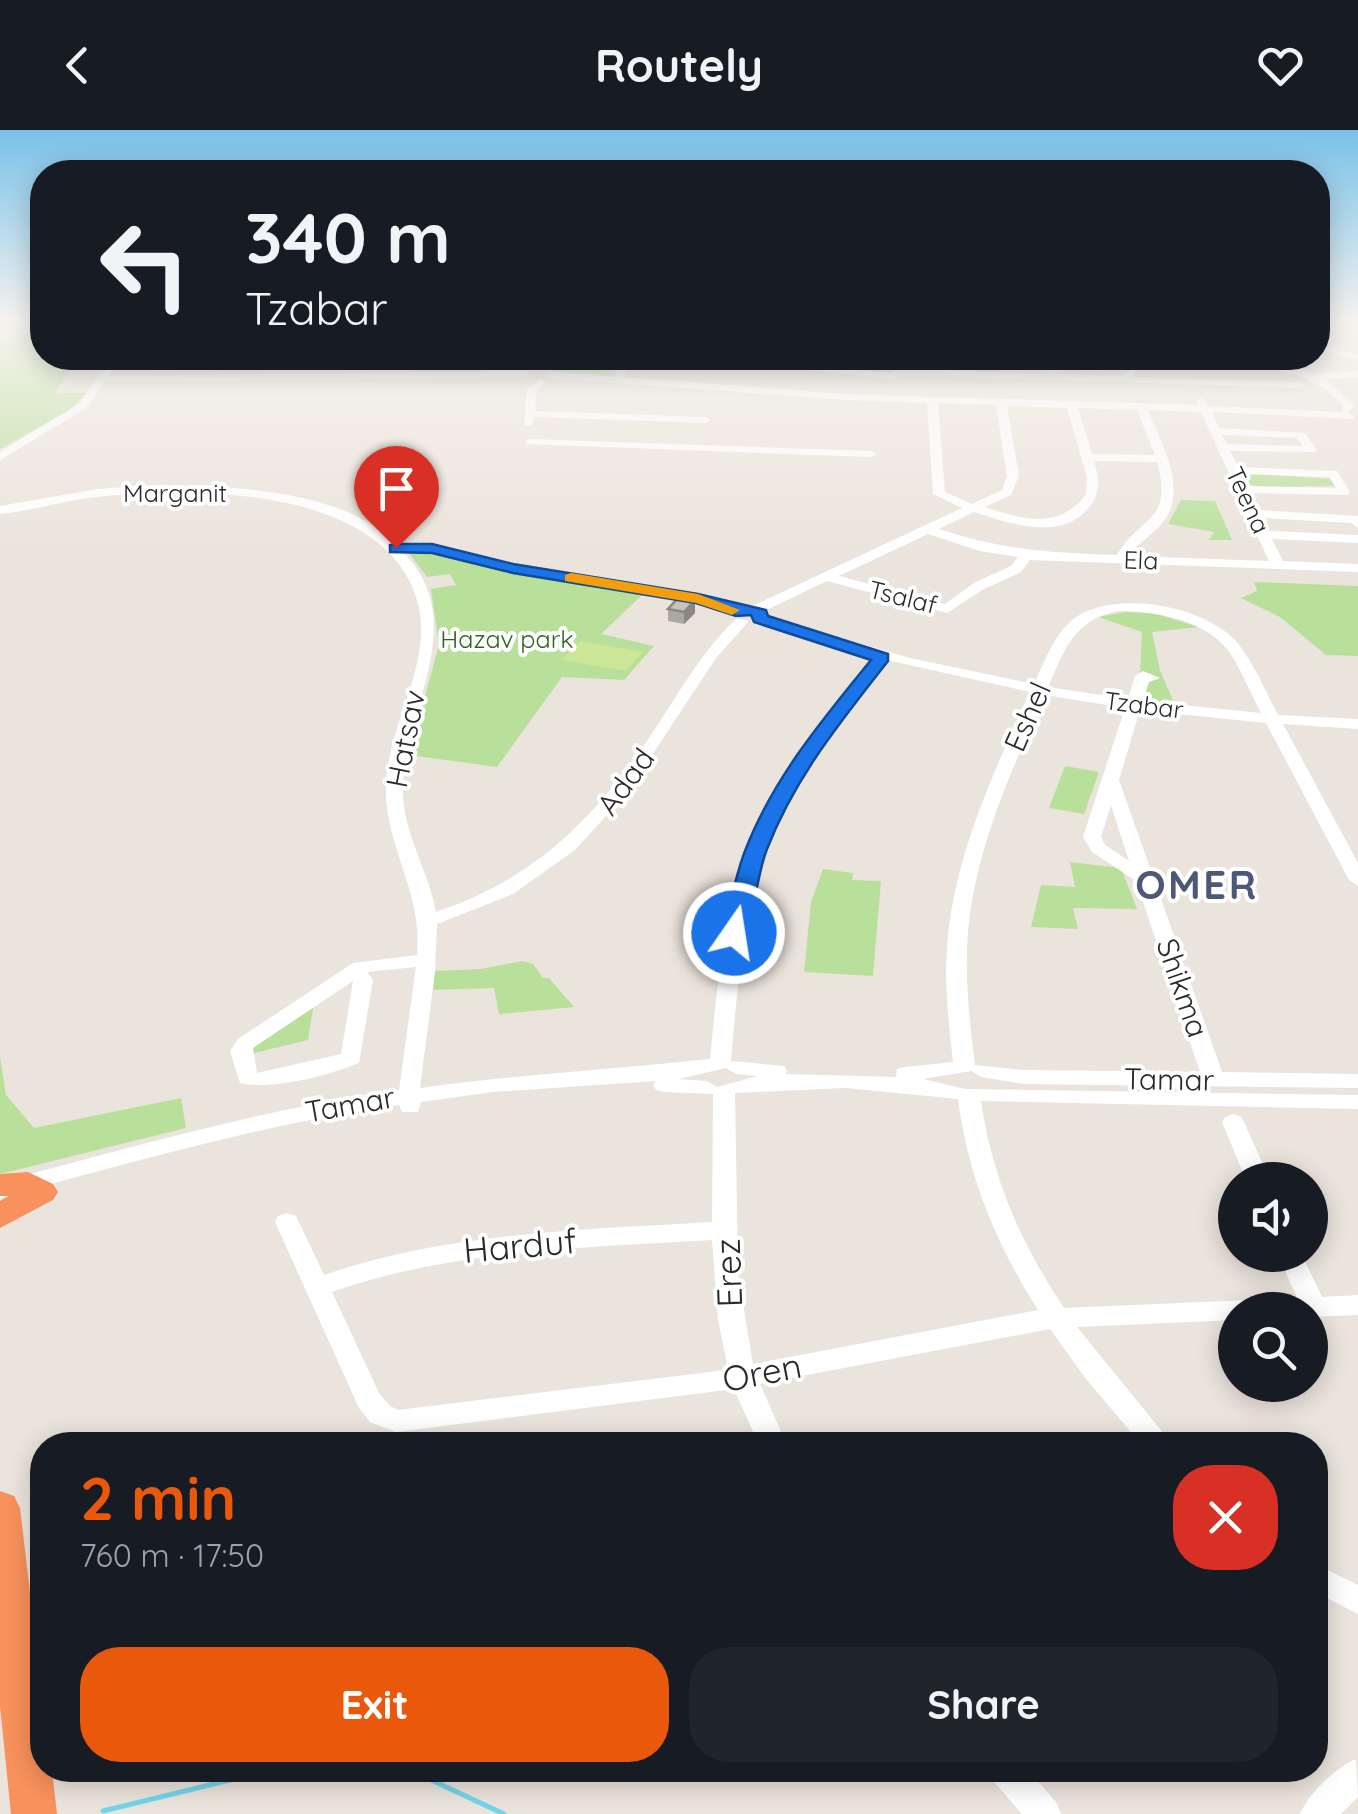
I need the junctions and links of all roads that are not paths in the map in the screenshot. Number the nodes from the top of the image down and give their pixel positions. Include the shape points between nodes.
1 (87, 399) edge
2 (531, 399) edge
3 (713, 399) edge
4 (872, 399) edge
5 (878, 399) joint
6 (1200, 399) edge
7 (932, 401) junction
8 (1001, 403) junction
9 (1072, 405) junction
10 (1140, 407) junction
11 (1205, 409) junction
12 (528, 414) junction
13 (1353, 414) edge
14 (706, 420) junction
15 (1215, 431) junction
16 (1223, 447) junction
17 (695, 454) junction
18 (871, 454) dead end
19 (0, 457) edge
20 (1087, 457) junction
21 (1160, 459) junction
22 (1234, 470) junction
23 (1242, 488) junction
24 (976, 509) junction
25 (0, 510) edge
26 (1254, 514) junction
27 (1358, 524) edge
28 (927, 529) junction
29 (1264, 535) junction
30 (1358, 538) edge
31 (396, 548) junction
32 (1027, 555) junction
33 (1122, 559) junction
34 (1278, 565) junction
35 (1358, 568) edge
36 (823, 576) junction
37 (748, 615) junction
38 (882, 658) junction
39 (1152, 678) dead end
40 (1038, 693) junction
41 (1136, 704) junction
42 (1274, 720) junction
43 (1358, 724) edge
44 (1110, 781) junction
45 (1144, 879) junction
46 (1358, 880) edge
47 (423, 896) junction
48 (474, 906) junction
49 (427, 921) junction
50 (425, 960) junction
51 (356, 970) junction
52 (722, 1077) junction
53 (1214, 1080) junction
54 (967, 1081) junction
55 (1358, 1081) edge
56 (410, 1101) junction
57 (1358, 1102) edge
58 (1233, 1122) dead end
59 (1250, 1162) edge
60 (17, 1188) edge
61 (0, 1204) edge
62 (0, 1216) edge
63 (287, 1222) dead end
64 (727, 1230) junction
65 (317, 1288) junction
66 (1358, 1305) edge
67 (1328, 1306) edge
68 (1218, 1310) edge
69 (1055, 1318) junction
70 (742, 1377) junction
71 (767, 1432) edge
72 (1147, 1432) edge
73 (0, 1508) edge
74 (1328, 1584) edge
75 (1358, 1600) edge
76 (1356, 1776) edge
77 (30, 1778) edge
78 (30, 1782) edge
79 (1016, 1782) edge
80 (34, 1814) edge
81 (1044, 1814) edge
82 (1317, 1814) edge

1 - 19 street
2 - 12 street
3 - 14 street
4 - 5 street
5 - 7 street
6 - 11 street, Teena
7 - 8 street
7 - 24 street via 938,491
8 - 9 street
8 - 24 street, Adad via 1013,484
9 - 10 street
9 - 20 street
10 - 11 street
10 - 21 street
11 - 13 street
11 - 15 street, Teena
12 - 14 street
12 - 17 street via 530,449
14 - 17 street
15 - 16 street, Teena
15 - 16 street via 1301,434 1311,450
16 - 22 street, Teena
17 - 18 street
20 - 21 street
20 - 24 street via 1092,494 1064,521 1028,524
21 - 33 street via 1170,492 1166,510
22 - 23 street, Teena
22 - 23 street via 1334,474 1344,492
23 - 26 street, Teena
24 - 28 street, Adad
25 - 31 street, Marganit via 101,493 181,490 278,498 348,520
26 - 27 street
26 - 29 street, Teena
28 - 32 street, Ela
28 - 36 street, Adad
29 - 30 street
29 - 34 street, Teena
31 - 37 street via 432,549 698,599
31 - 47 street, Hatsav via 416,577 426,609 425,646 394,793 399,830
32 - 33 street, Ela
32 - 36 street, Tsalaf via 1019,567 947,609
33 - 34 street, Ela
34 - 35 street, Ela
36 - 37 street, Adad
37 - 38 street, Tzabar
37 - 48 street, Adad via 708,658 601,817 534,876
38 - 40 street, Tzabar
38 - 52 street, Erez via 806,755 764,828 734,930
39 - 41 street via 1143,676
40 - 41 street, Tzabar
40 - 42 street, Eshel via 1075,622 1112,609 1145,608 1193,620 1227,641
40 - 54 street, Eshel via 986,810 960,899 955,996
41 - 42 street, Tzabar
41 - 44 street
42 - 43 street, Tzabar
42 - 46 street
44 - 45 street, Shikma
44 - 45 street via 1094,843
45 - 53 street, Shikma
47 - 48 street
47 - 49 street, Hatsav
48 - 49 street, Adad
49 - 50 street, Hatsav
50 - 51 street
50 - 56 street, Hatsav
51 - 51 street via 245,1044 248,1078 351,1058 363,980
52 - 54 street, Tamar
52 - 56 street, Tamar
52 - 64 street, Erez
53 - 54 street, Tamar
53 - 55 street, Tamar
54 - 57 street, Tamar
54 - 69 street, Eshel via 976,1141 996,1202
56 - 60 street, Tamar
58 - 59 street
60 - 61 street, Tamar
60 - 62 highway
63 - 65 street, Oren
64 - 65 street, Harduf via 463,1251 390,1264
64 - 70 street, Erez via 730,1324
65 - 70 street, Oren via 372,1406 390,1420
66 - 67 street, Oren
68 - 69 street, Oren
69 - 70 street, Oren
69 - 72 street, Eshel
70 - 71 street, Erez
73 - 77 highway
74 - 75 street
76 - 82 street
78 - 80 highway
79 - 81 street

